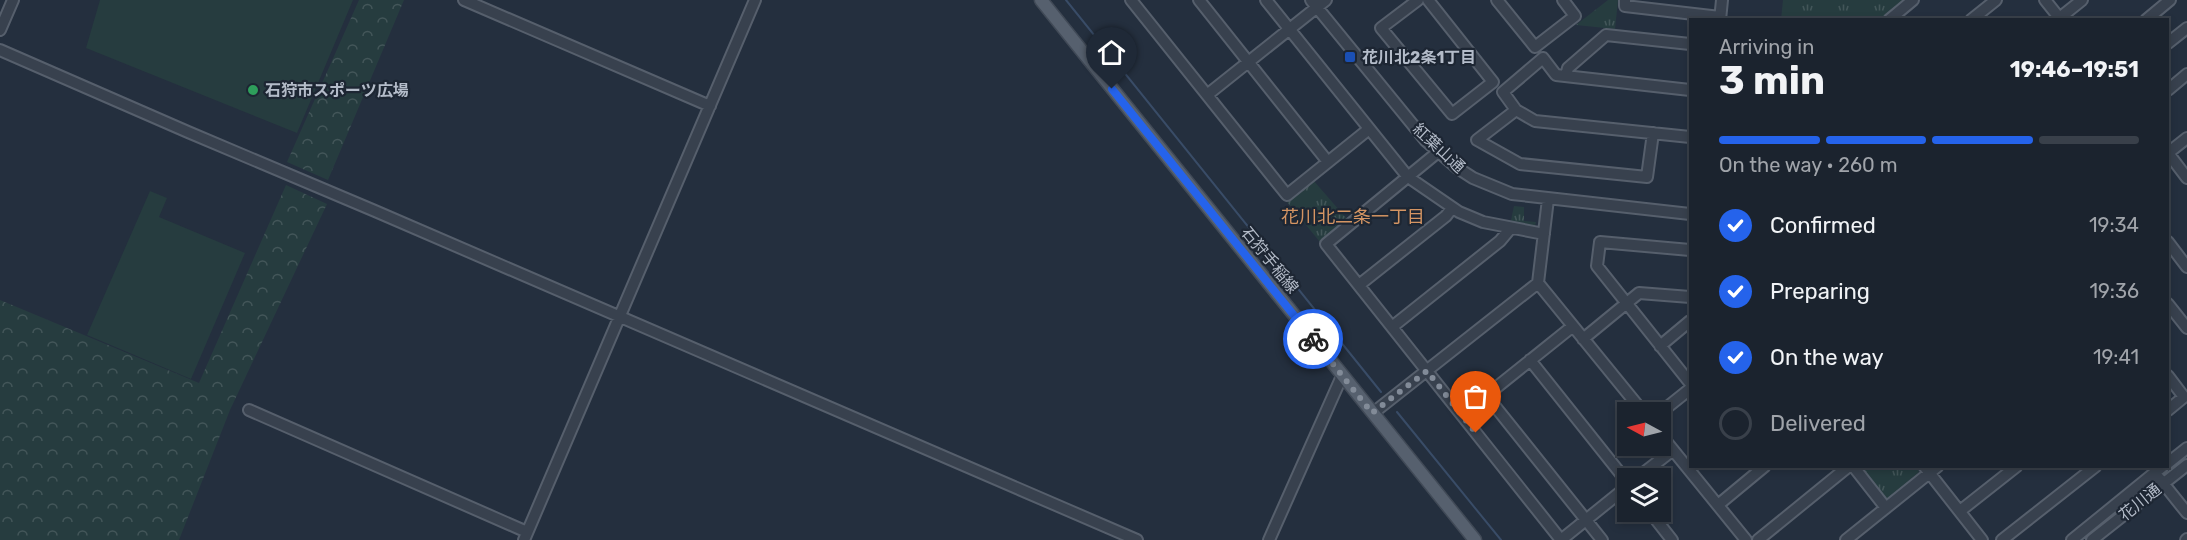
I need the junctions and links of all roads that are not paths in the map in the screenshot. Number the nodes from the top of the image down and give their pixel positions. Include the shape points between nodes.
1 (13, 0) edge
2 (464, 0) edge
3 (755, 0) edge
4 (1041, 0) edge
5 (1131, 0) edge
6 (1199, 0) edge
7 (1266, 0) edge
8 (1326, 0) edge
9 (1418, 0) edge
10 (1428, 0) edge
11 (1497, 0) edge
12 (1563, 0) edge
13 (1625, 0) edge
14 (1722, 0) edge
15 (1913, 0) edge
16 (1996, 0) edge
17 (2045, 0) edge
18 (2082, 0) edge
19 (2170, 0) edge
20 (1314, 4) edge
21 (1720, 18) edge
22 (1892, 18) edge
23 (1974, 18) edge
24 (2058, 18) edge
25 (2060, 18) edge
26 (2148, 18) edge
27 (2187, 28) edge
28 (0, 30) edge
29 (1290, 30) junction
30 (2169, 43) edge
31 (1689, 44) edge
32 (0, 50) edge
33 (1248, 62) junction
34 (2187, 75) edge
35 (1566, 76) junction
36 (2169, 89) edge
37 (1689, 90) edge
38 (1207, 95) junction
39 (710, 106) junction
40 (1516, 110) junction
41 (1369, 129) junction
42 (1653, 133) junction
43 (1689, 137) edge
44 (2187, 138) edge
45 (1438, 152) junction
46 (2169, 152) edge
47 (2169, 154) edge
48 (1328, 162) junction
49 (1408, 177) junction
50 (2187, 178) edge
51 (1548, 199) junction
52 (1452, 208) junction
53 (1689, 214) edge
54 (1510, 229) junction
55 (1544, 234) junction
56 (2169, 243) edge
57 (1689, 250) edge
58 (2187, 267) edge
59 (1538, 283) junction
60 (1359, 285) junction
61 (1689, 297) edge
62 (1626, 303) junction
63 (2169, 305) edge
64 (620, 317) junction
65 (1689, 322) edge
66 (1573, 326) junction
67 (1392, 327) junction
68 (2187, 328) edge
69 (1583, 339) junction
70 (1660, 345) junction
71 (1530, 360) junction
72 (1427, 371) junction
73 (1342, 376) junction
74 (2169, 377) edge
75 (1689, 382) edge
76 (1689, 390) edge
77 (1486, 395) junction
78 (1635, 402) edge
79 (1671, 404) edge
80 (2169, 409) edge
81 (249, 410) dead end
82 (1372, 413) junction
83 (1462, 415) junction
84 (1671, 448) edge
85 (2187, 448) edge
86 (1673, 450) junction
87 (1687, 460) edge
88 (2169, 462) edge
89 (2187, 465) edge
90 (1650, 468) edge
91 (1693, 468) edge
92 (1763, 468) edge
93 (1848, 468) edge
94 (1853, 468) edge
95 (2015, 468) edge
96 (2093, 468) edge
97 (1931, 469) edge
98 (2159, 470) edge
99 (1617, 471) edge
100 (2163, 483) junction
101 (1617, 494) edge
102 (1718, 505) junction
103 (1886, 508) junction
104 (1960, 512) junction
105 (2187, 513) edge
106 (1586, 520) junction
107 (1658, 522) edge
108 (525, 536) edge
109 (1137, 540) edge
110 (1269, 540) edge
111 (1475, 540) edge
112 (1602, 540) edge
113 (1672, 540) edge
114 (1746, 540) edge
115 (1758, 540) edge
116 (1846, 540) edge
117 (1982, 540) edge
118 (2002, 540) edge
119 (2072, 540) edge
120 (2092, 540) edge

1 - 28 street
2 - 39 street
3 - 39 street
4 - 73 main road, 石狩手稲線
5 - 38 street
6 - 33 street
7 - 29 street
8 - 20 street
9 - 10 street via 1381,28 1452,114 1493,82
11 - 12 street via 1535,48 1575,16
13 - 21 street via 1625,6
14 - 21 street
15 - 22 street
16 - 23 street
17 - 24 street
18 - 25 street
19 - 26 street
20 - 29 street
20 - 45 street, 紅葉山通
27 - 30 street
29 - 33 street
29 - 41 street
31 - 35 street via 1606,35 1568,68
32 - 64 street
33 - 38 street
33 - 48 street
34 - 36 street
35 - 37 street
35 - 40 street via 1556,75 1543,58 1503,92
38 - 48 street via 1287,195
39 - 64 street
40 - 42 street via 1536,121
40 - 42 street via 1477,140 1520,164 1647,177
41 - 48 street
41 - 49 street
42 - 43 street
44 - 46 street
45 - 49 street
45 - 51 street, 紅葉山通 via 1490,186
47 - 50 street
49 - 52 street
49 - 60 street via 1326,244
51 - 53 street, 紅葉山通
51 - 55 street
52 - 54 street
52 - 60 street
54 - 55 street
54 - 67 street
55 - 59 street
56 - 58 street
57 - 62 street via 1600,242 1597,266
59 - 66 street
59 - 72 street
60 - 67 street
61 - 62 street via 1639,292
62 - 69 street
62 - 70 street
63 - 68 street
64 - 108 street
64 - 109 street
65 - 70 street
66 - 69 street
66 - 71 street
67 - 72 street
69 - 78 street
70 - 75 street
71 - 77 street
71 - 99 street
72 - 82 street
72 - 83 street
73 - 82 main road, 石狩手稲線
73 - 110 street
74 - 80 street via 2184,397
76 - 79 street
77 - 83 street
77 - 106 street
81 - 108 street
82 - 111 main road, 石狩手稲線
83 - 106 street via 1561,540
84 - 86 street
85 - 88 street, 花川通
86 - 87 street
86 - 90 street
89 - 100 street, 花川通
91 - 102 street
92 - 102 street
93 - 115 street
94 - 103 street
95 - 104 street
96 - 118 street
97 - 103 street
97 - 104 street
98 - 100 street
98 - 119 street, 花川通
100 - 105 street
100 - 120 street, 花川通
101 - 106 street
102 - 114 street
103 - 116 street
104 - 117 street
106 - 112 street
107 - 113 street

